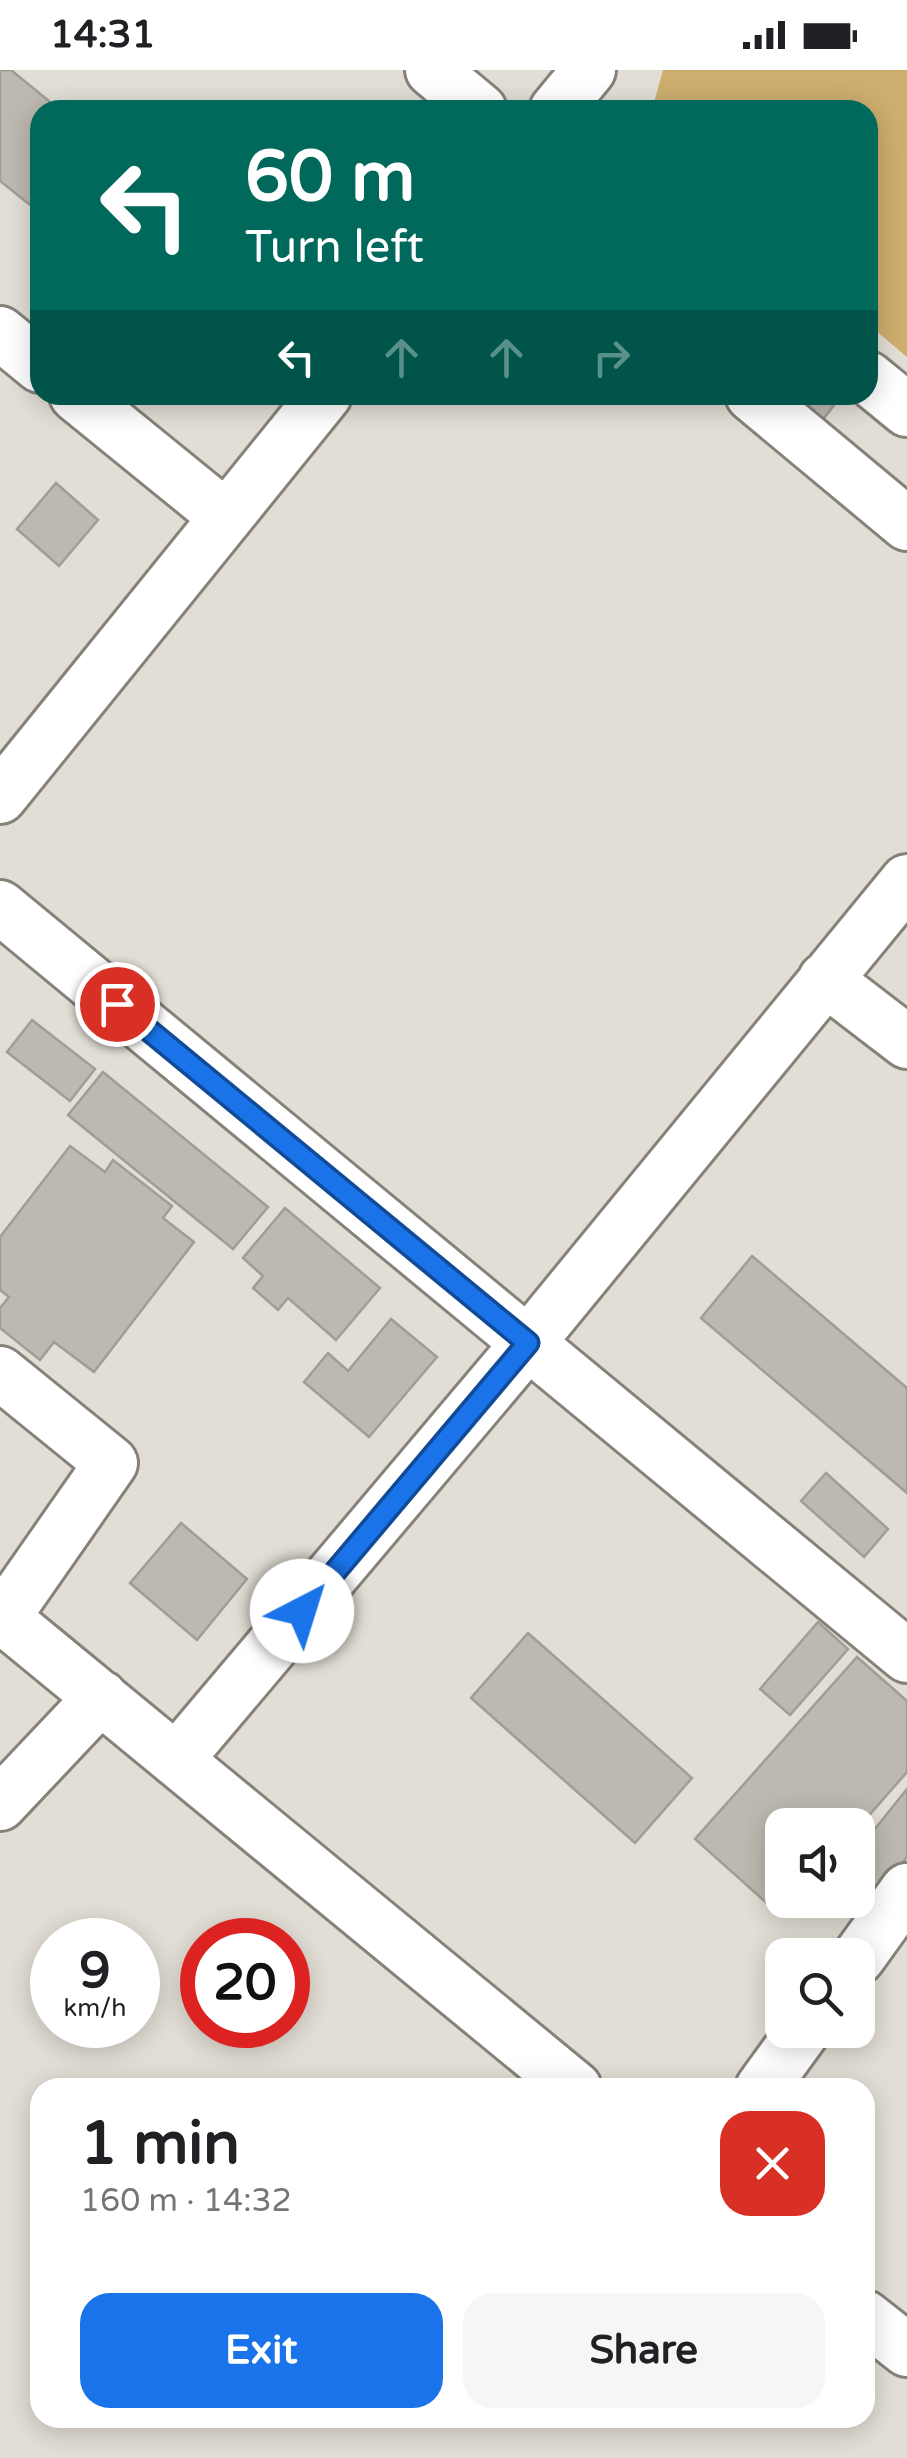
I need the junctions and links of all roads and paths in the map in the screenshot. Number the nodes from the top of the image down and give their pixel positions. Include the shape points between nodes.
1 (432, 70) edge
2 (589, 70) edge
3 (468, 100) edge
4 (564, 100) edge
5 (0, 333) edge
6 (30, 358) edge
7 (878, 386) edge
8 (88, 405) edge
9 (317, 405) edge
10 (764, 405) edge
11 (907, 410) edge
12 (226, 518) junction
13 (907, 524) edge
14 (0, 797) edge
15 (907, 881) edge
16 (0, 907) edge
17 (825, 979) junction
18 (907, 1042) edge
19 (528, 1343) junction
20 (0, 1374) edge
21 (2, 1617) edge
22 (907, 1656) edge
23 (101, 1698) junction
24 (176, 1760) junction
25 (0, 1804) edge
26 (907, 1890) edge
27 (872, 1938) edge
28 (791, 2048) edge
29 (563, 2078) edge
30 (769, 2078) edge
31 (875, 2325) edge
32 (907, 2350) edge

1 - 3 lane
2 - 4 lane
5 - 6 lane
7 - 11 lane
8 - 12 lane
9 - 12 lane
10 - 13 lane
12 - 14 lane
15 - 17 lane
16 - 19 lane
17 - 18 lane
17 - 19 lane
19 - 22 lane
19 - 24 lane
20 - 21 lane via 111,1464
21 - 23 lane
23 - 24 lane
23 - 25 lane
24 - 29 lane
26 - 27 lane
28 - 30 lane
31 - 32 lane

